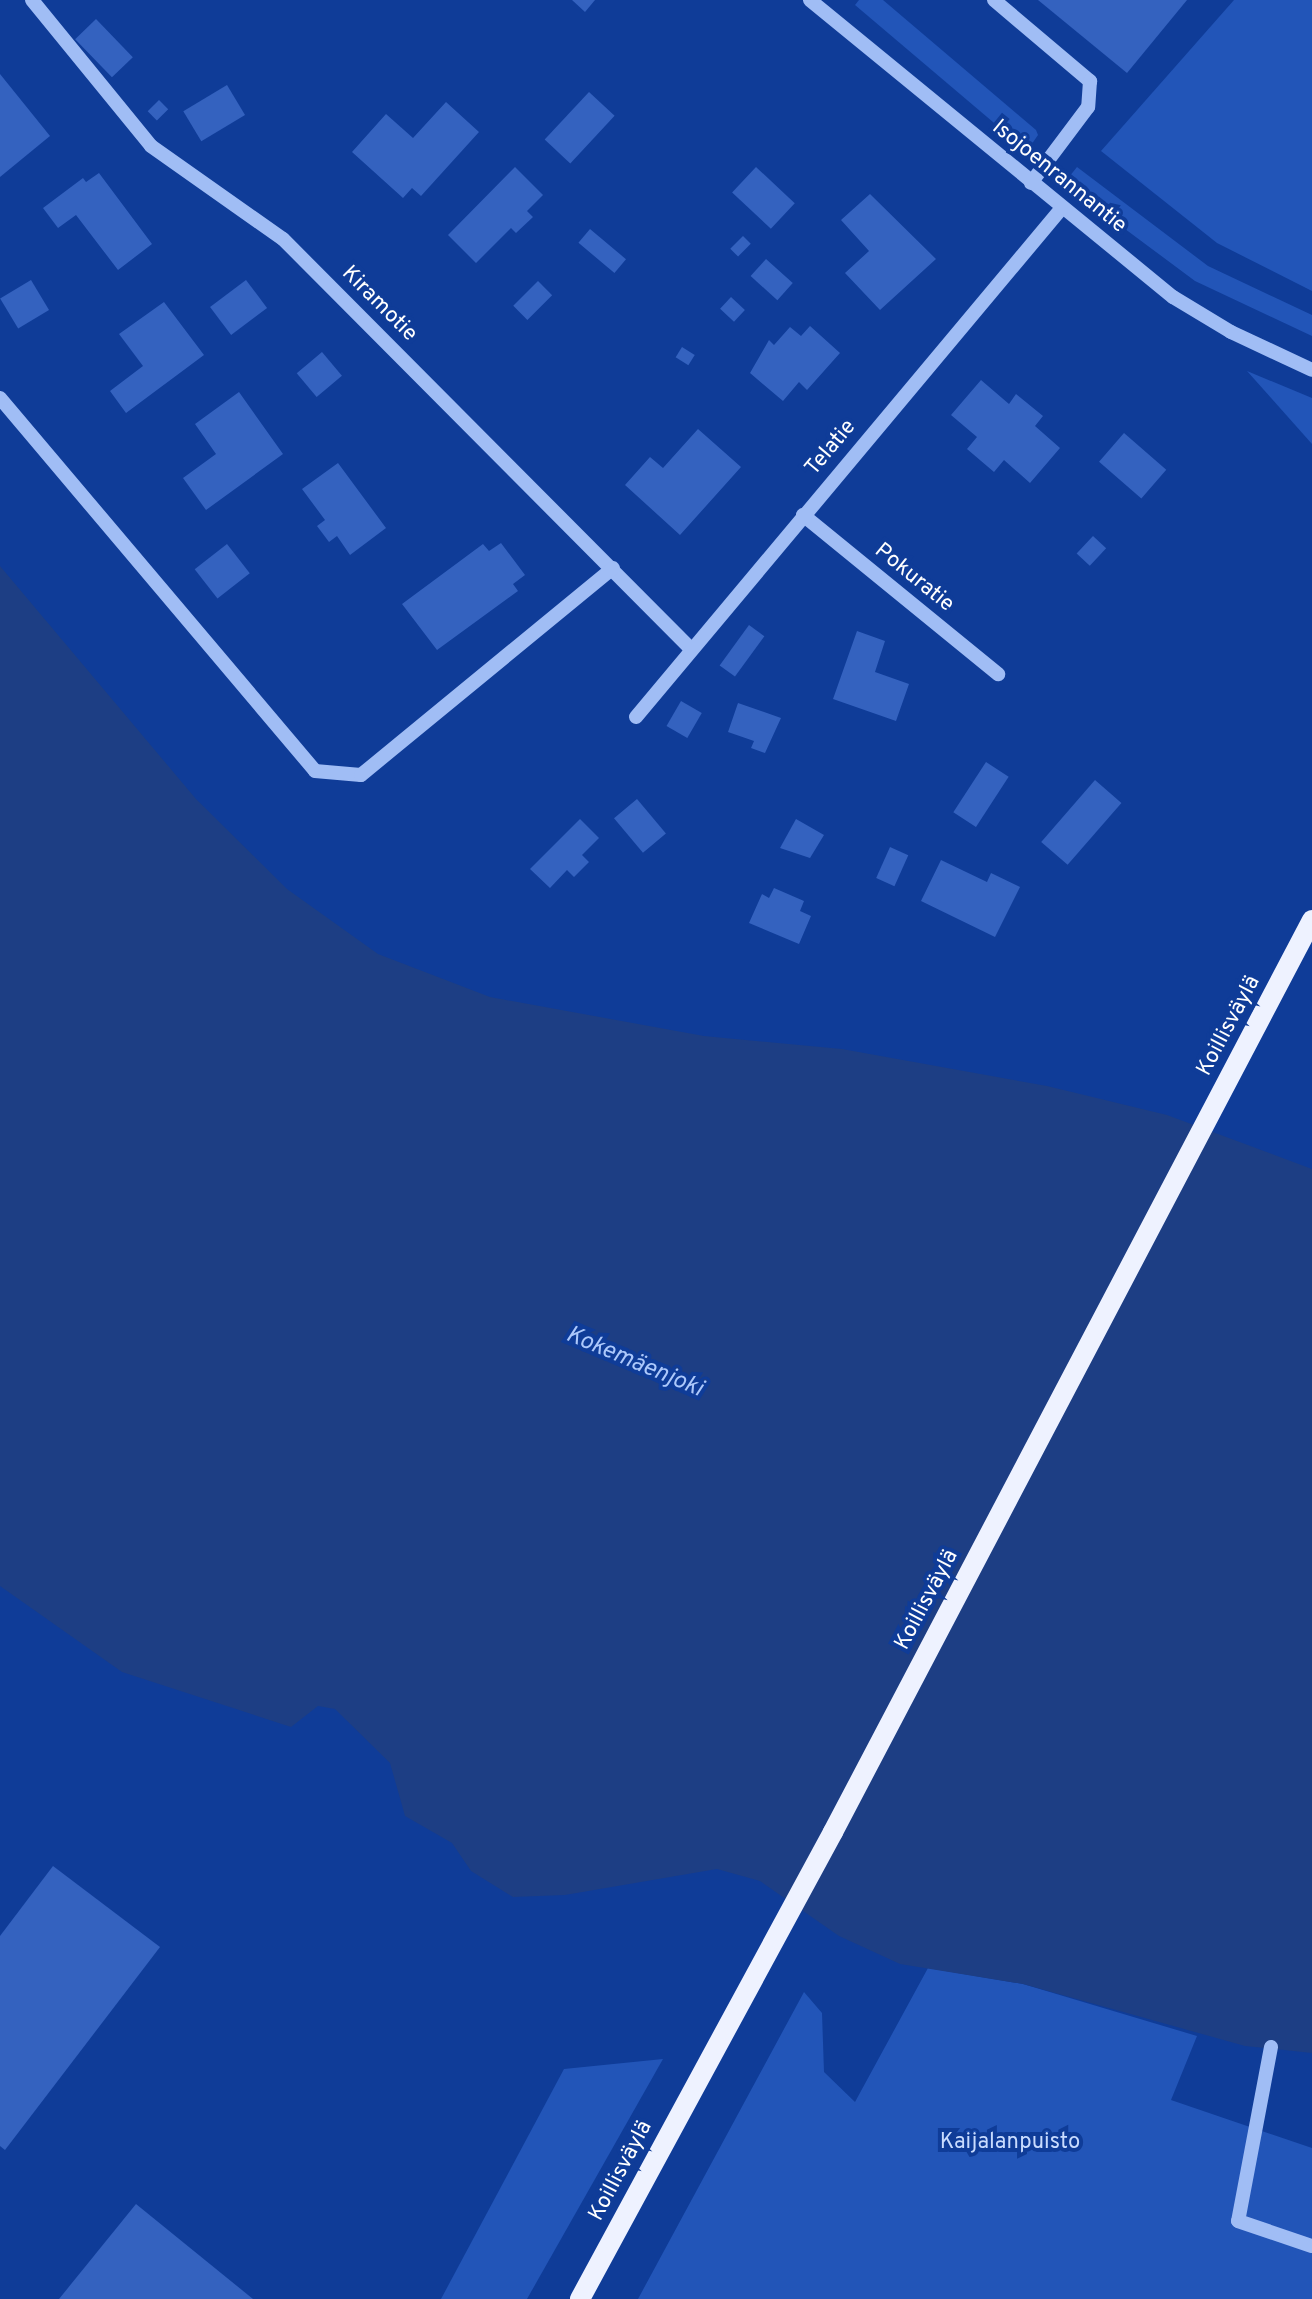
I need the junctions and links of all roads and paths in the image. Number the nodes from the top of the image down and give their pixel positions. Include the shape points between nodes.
1 (32, 0) edge
2 (994, 0) edge
3 (816, 2) edge
4 (1031, 183) junction
5 (1061, 209) junction
6 (1305, 362) edge
7 (1312, 370) edge
8 (0, 398) edge
9 (803, 515) junction
10 (613, 568) junction
11 (690, 648) junction
12 (998, 674) dead end
13 (636, 717) dead end
14 (1312, 920) edge
15 (1271, 2047) dead end
16 (1312, 2246) edge
17 (580, 2299) edge

1 - 10 street, Kiramotie via 151,146 283,239
2 - 4 street via 1090,81 1088,107
3 - 4 street, Isojoenrannantie
4 - 5 street, Isojoenrannantie
5 - 6 street, Isojoenrannantie via 1173,297 1231,332
5 - 9 street, Telatie
6 - 7 street, Isojoenrannantie
8 - 10 street via 315,771 361,775
9 - 11 street, Telatie
9 - 12 street, Pokuratie
10 - 11 street, Kiramotie
11 - 13 street, Telatie
14 - 17 main road, Koillisväylä
15 - 16 street via 1238,2221

